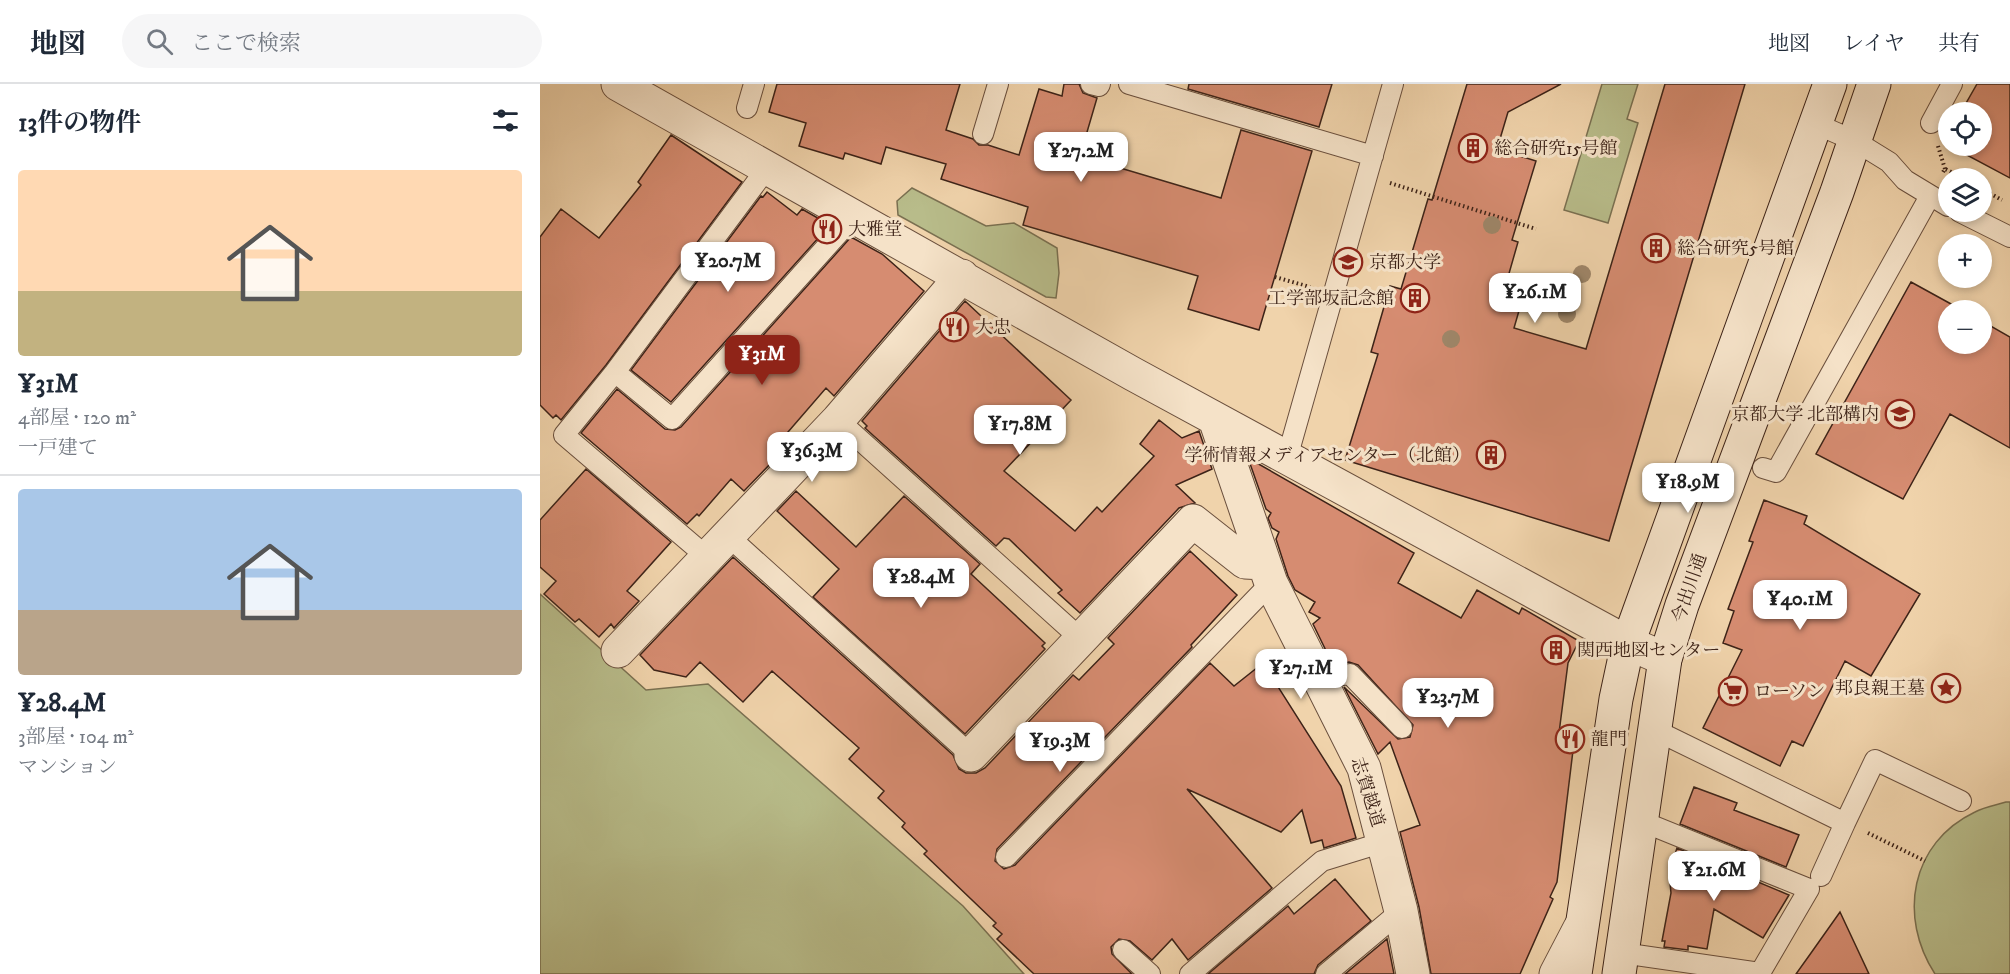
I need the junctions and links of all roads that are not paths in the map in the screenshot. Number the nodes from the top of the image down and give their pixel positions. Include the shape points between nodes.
1 (618, 84) edge
2 (754, 84) edge
3 (998, 84) edge
4 (1091, 84) edge
5 (1100, 84) edge
6 (1129, 84) edge
7 (1393, 84) edge
8 (1830, 84) edge
9 (1874, 84) edge
10 (1952, 84) edge
11 (747, 108) dead end
12 (1931, 123) dead end
13 (1816, 124) junction
14 (983, 134) dead end
15 (1855, 141) junction
16 (1373, 156) junction
17 (767, 168) junction
18 (1930, 196) junction
19 (1938, 200) edge
20 (854, 216) junction
21 (1980, 222) edge
22 (2010, 237) edge
23 (962, 276) junction
24 (615, 372) junction
25 (1215, 419) junction
26 (838, 420) junction
27 (1287, 458) junction
28 (1764, 468) dead end
29 (717, 546) junction
30 (1268, 573) junction
31 (1081, 639) junction
32 (1628, 643) junction
33 (618, 651) dead end
34 (1665, 659) junction
35 (1319, 678) junction
36 (1402, 728) dead end
37 (1655, 730) junction
38 (971, 755) joint
39 (1961, 801) dead end
40 (1641, 821) junction
41 (1845, 823) junction
42 (1384, 842) junction
43 (1006, 857) dead end
44 (1821, 876) dead end
45 (1401, 910) junction
46 (1582, 923) junction
47 (1123, 950) dead end
48 (1620, 964) edge
49 (1150, 974) edge
50 (1190, 974) edge
51 (1326, 974) edge
52 (1413, 974) edge
53 (1556, 974) edge
54 (1575, 974) edge

1 - 17 street
2 - 11 lane
3 - 14 lane
4 - 5 lane
6 - 16 lane
7 - 16 lane
8 - 13 street
9 - 15 street, 今出川通
10 - 12 lane
13 - 15 lane
13 - 32 street
15 - 18 lane via 1889,162 1905,180
15 - 34 street, 今出川通
16 - 27 lane
17 - 20 street
17 - 24 lane
18 - 19 lane
18 - 28 lane via 1776,472
20 - 23 street
20 - 24 lane via 672,419
21 - 22 lane
23 - 25 street
23 - 26 street
24 - 29 lane via 564,435
25 - 27 street
25 - 30 street, 志賀越道
26 - 29 street
26 - 31 lane
27 - 32 street
29 - 33 street
29 - 38 lane
30 - 31 street via 1245,562 1193,521
30 - 35 street, 志賀越道
30 - 43 lane
31 - 38 street
32 - 34 street
32 - 46 street
34 - 37 street, 今出川通
35 - 36 lane via 1350,674
35 - 42 street, 志賀越道 via 1365,768
37 - 40 street, 今出川通
37 - 41 lane
39 - 41 lane via 1875,760
40 - 48 street, 今出川通
40 - 48 lane via 1809,889 1760,973
41 - 44 lane
42 - 45 street, 志賀越道
42 - 50 lane via 1322,861
45 - 51 lane
45 - 52 street, 志賀越道
46 - 53 street
46 - 54 street
47 - 49 lane

